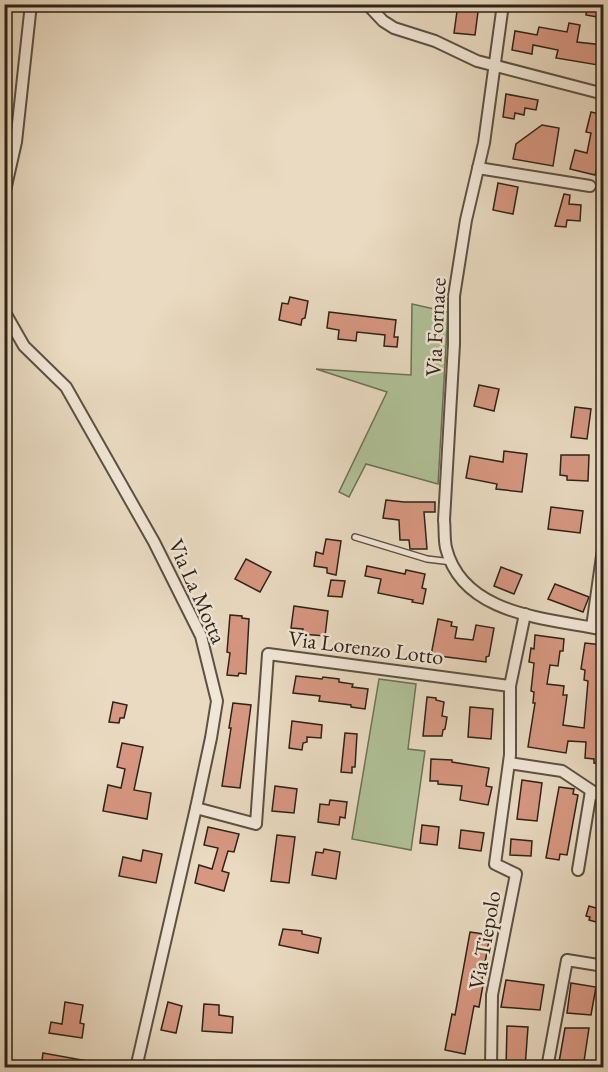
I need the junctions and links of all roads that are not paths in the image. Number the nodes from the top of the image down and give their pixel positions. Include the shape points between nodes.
1 (31, 4) edge
2 (367, 4) edge
3 (503, 4) edge
4 (494, 66) junction
5 (603, 94) edge
6 (478, 168) junction
7 (590, 186) dead end
8 (4, 195) edge
9 (4, 311) edge
10 (355, 537) dead end
11 (603, 542) edge
12 (452, 562) junction
13 (525, 614) junction
14 (592, 627) junction
15 (603, 630) edge
16 (510, 686) junction
17 (509, 763) junction
18 (591, 791) junction
19 (603, 800) edge
20 (196, 808) junction
21 (578, 870) dead end
22 (603, 966) edge
23 (136, 1068) edge
24 (491, 1068) edge
25 (547, 1068) edge

1 - 8 street via 15,142
2 - 4 street via 394,27
3 - 4 street, Via Fornace
4 - 5 street
4 - 6 street, Via Fornace
6 - 7 street
6 - 12 street, Via Fornace via 454,297 444,520 446,547
9 - 20 street, Via La Motta via 24,346 66,387 154,542 201,636 217,701
10 - 12 lane via 427,559
11 - 14 street
12 - 13 street, Via Fornace via 471,589 491,603
13 - 14 street, Via Fornace
13 - 16 street, Via Tiepolo
14 - 15 street, Via Fornace
16 - 17 street, Via Tiepolo
16 - 20 street, Via Lorenzo Lotto via 268,654 256,824
17 - 18 street via 562,771
17 - 24 street, Via Tiepolo via 495,864 516,874 492,995
18 - 19 street
18 - 21 street
20 - 23 street, Via La Motta
22 - 25 street via 567,960

